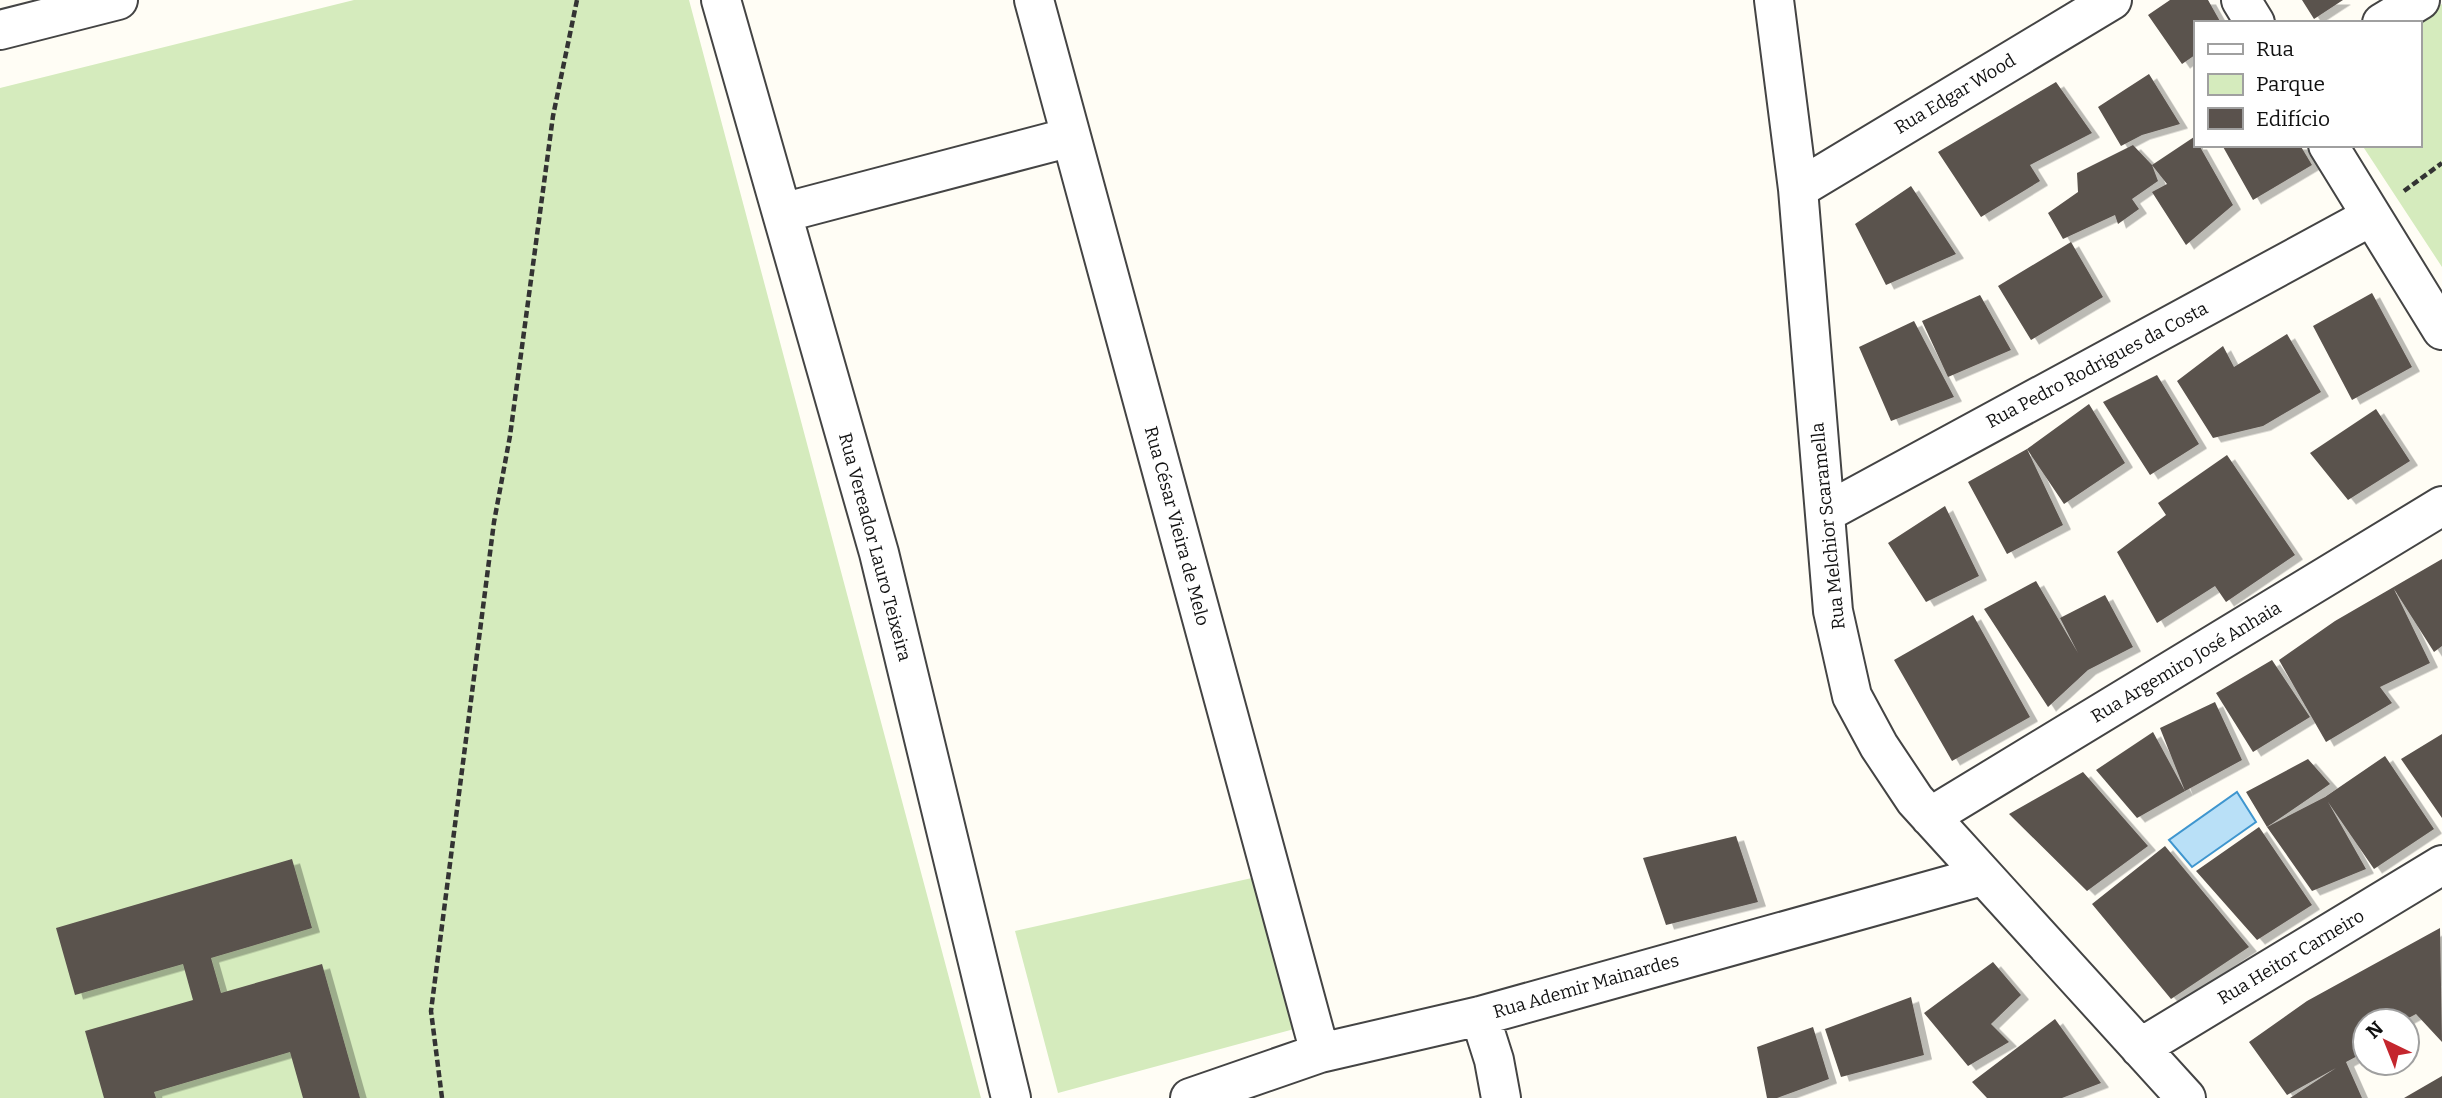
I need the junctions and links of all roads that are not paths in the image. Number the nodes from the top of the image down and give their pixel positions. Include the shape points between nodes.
1 (118, 0) edge
2 (721, 0) edge
3 (1034, 0) edge
4 (1774, 0) edge
5 (2112, 0) edge
6 (2241, 0) edge
7 (2420, 0) edge
8 (2254, 21) edge
9 (2385, 21) edge
10 (0, 30) edge
11 (1071, 137) junction
12 (2329, 147) edge
13 (1798, 189) junction
14 (782, 213) junction
15 (2370, 217) junction
16 (2442, 330) edge
17 (2442, 506) edge
18 (1825, 513) junction
19 (1930, 817) junction
20 (2442, 865) edge
21 (1982, 876) junction
22 (1480, 1016) junction
23 (2140, 1048) junction
24 (1320, 1053) junction
25 (1011, 1098) edge
26 (1190, 1098) edge
27 (1501, 1098) edge
28 (2186, 1098) edge

1 - 10 street
2 - 14 street, Rua Vereador Lauro Teixeira
3 - 11 street, Rua César Vieira de Melo
4 - 13 street, Rua Melchior Scaramella
5 - 13 street, Rua Edgar Wood
6 - 8 street
7 - 9 street
11 - 14 street
11 - 24 street, Rua César Vieira de Melo
12 - 15 street
13 - 18 street, Rua Melchior Scaramella
14 - 25 street, Rua Vereador Lauro Teixeira via 879,553
15 - 16 street
15 - 18 street, Rua Pedro Rodrigues da Costa
17 - 19 street, Rua Argemiro José Anhaia
18 - 19 street, Rua Melchior Scaramella via 1833,611 1852,696 1879,746
19 - 21 street, Rua Melchior Scaramella
20 - 23 street, Rua Heitor Carneiro
21 - 22 street, Rua Ademir Mainardes
21 - 23 street, Rua Melchior Scaramella
22 - 24 street, Rua Ademir Mainardes
22 - 27 street
23 - 28 street, Rua Melchior Scaramella
24 - 26 street, Rua Ademir Mainardes

